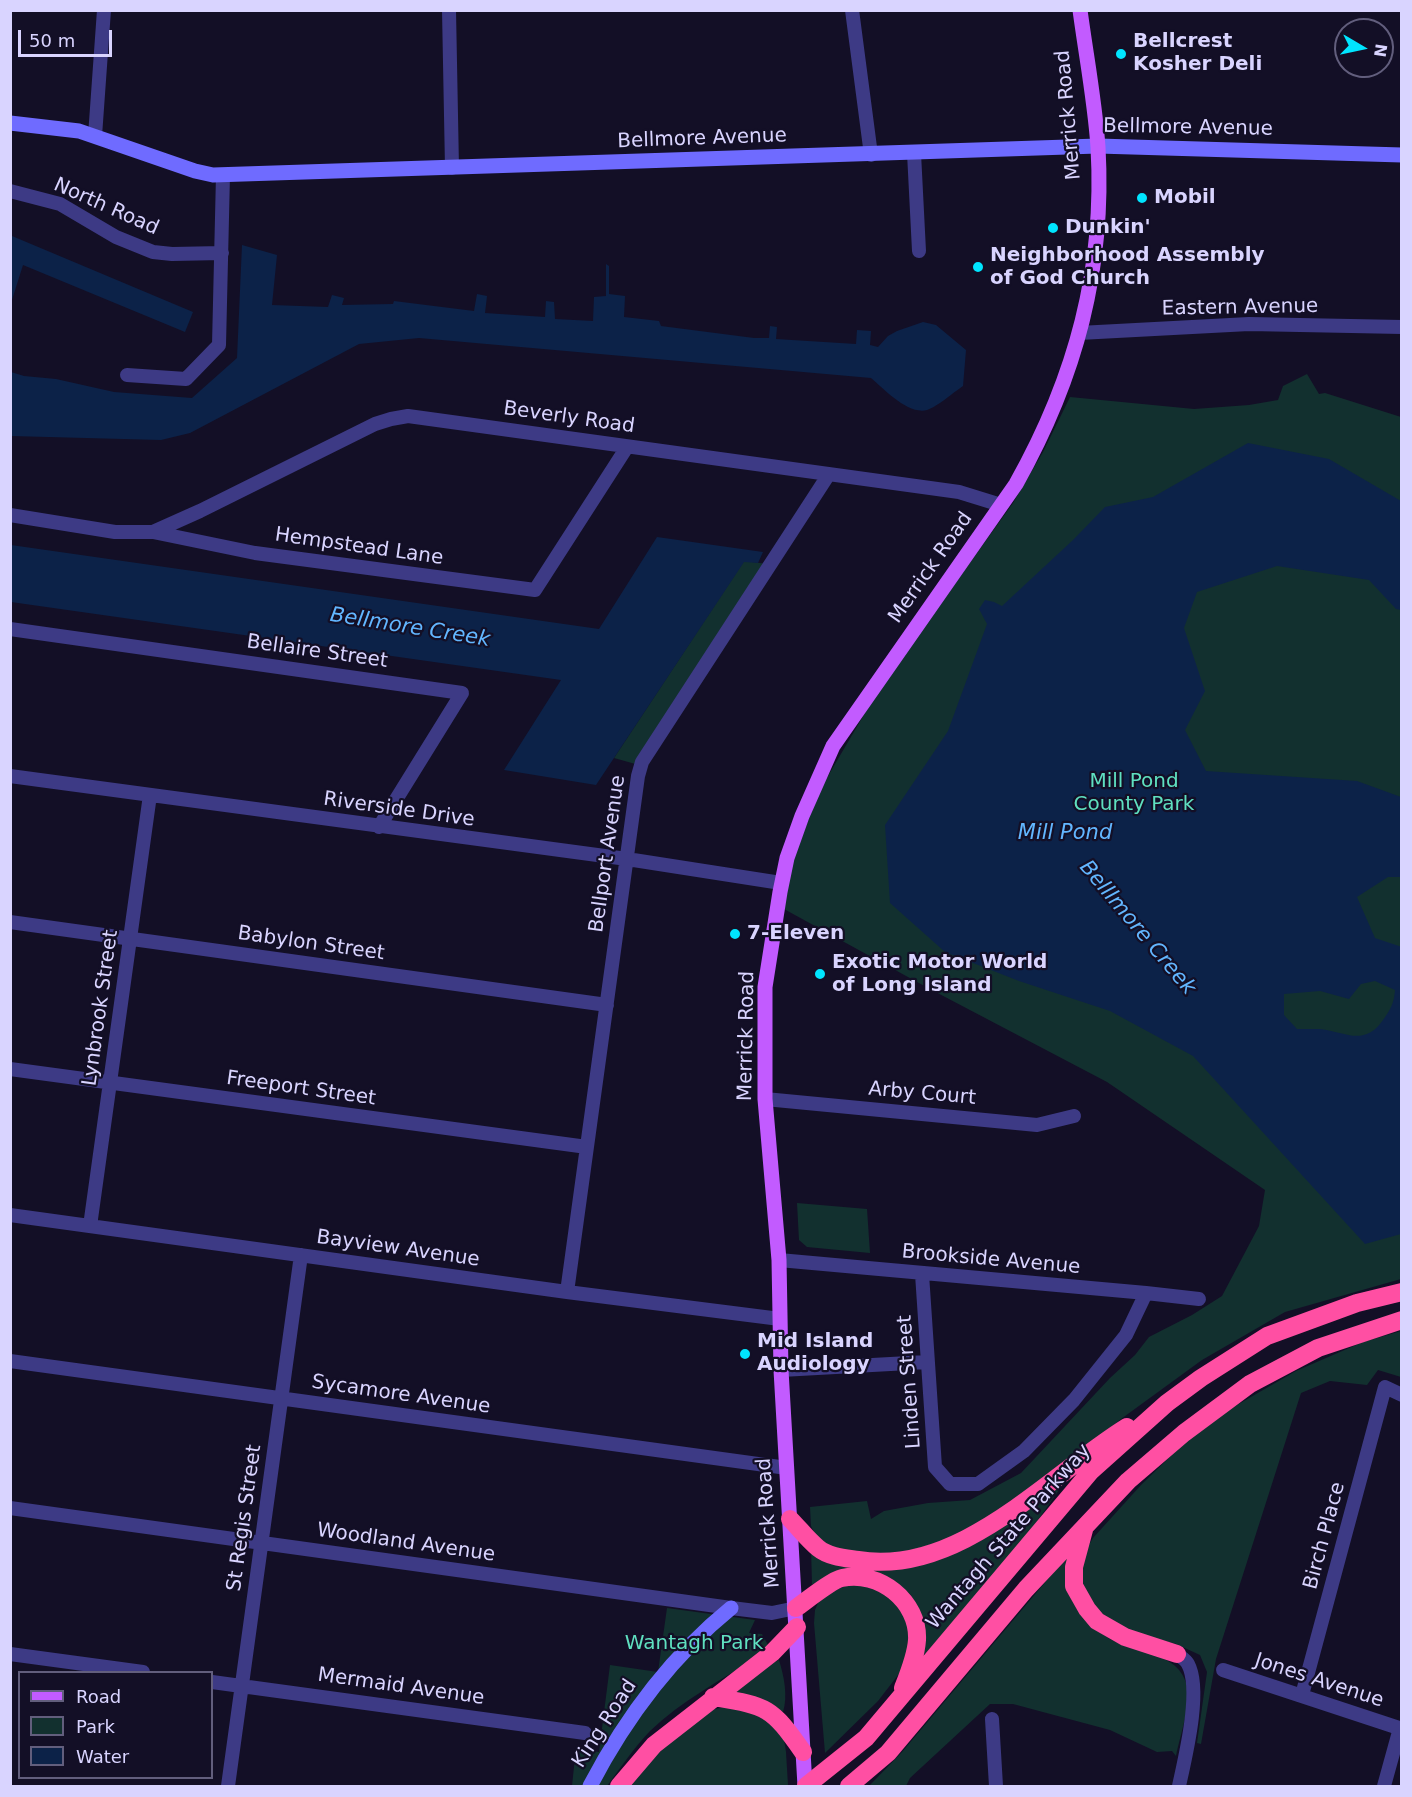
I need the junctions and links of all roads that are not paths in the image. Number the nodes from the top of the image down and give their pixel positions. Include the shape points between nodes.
1 (104, 10) edge
2 (449, 10) edge
3 (852, 10) edge
4 (1080, 10) edge
5 (10, 123) edge
6 (95, 136) junction
7 (1098, 146) junction
8 (914, 153) junction
9 (1401, 154) edge
10 (871, 155) junction
11 (452, 168) junction
12 (222, 175) junction
13 (10, 191) edge
14 (919, 251) dead end
15 (222, 253) junction
16 (1401, 327) edge
17 (1079, 333) junction
18 (127, 375) dead end
19 (627, 447) junction
20 (829, 474) junction
21 (1001, 505) junction
22 (10, 515) edge
23 (153, 531) junction
24 (10, 629) edge
25 (10, 776) edge
26 (150, 795) junction
27 (379, 827) junction
28 (627, 859) junction
29 (781, 883) junction
30 (10, 922) edge
31 (130, 939) junction
32 (607, 1005) junction
33 (10, 1069) edge
34 (110, 1082) junction
35 (765, 1100) junction
36 (1074, 1116) dead end
37 (587, 1148) junction
38 (10, 1215) edge
39 (90, 1226) junction
40 (301, 1255) junction
41 (779, 1260) junction
42 (922, 1274) junction
43 (567, 1292) junction
44 (1401, 1292) edge
45 (1146, 1293) junction
46 (1199, 1299) dead end
47 (780, 1319) junction
48 (1401, 1320) edge
49 (10, 1361) edge
50 (927, 1362) junction
51 (781, 1370) junction
52 (1401, 1395) edge
53 (281, 1398) junction
54 (1167, 1403) junction
55 (787, 1468) junction
56 (10, 1508) edge
57 (790, 1519) junction
58 (1084, 1529) junction
59 (261, 1544) junction
60 (731, 1608) junction
61 (796, 1608) junction
62 (797, 1627) junction
63 (10, 1654) edge
64 (1177, 1654) joint
65 (1223, 1670) dead end
66 (136, 1671) edge
67 (213, 1682) edge
68 (241, 1686) junction
69 (1302, 1695) junction
70 (901, 1696) junction
71 (713, 1697) junction
72 (992, 1719) dead end
73 (1401, 1728) edge
74 (585, 1733) dead end
75 (803, 1752) junction
76 (228, 1786) edge
77 (590, 1786) edge
78 (619, 1786) edge
79 (806, 1786) edge
80 (849, 1786) edge
81 (996, 1786) edge
82 (1179, 1786) edge
83 (1384, 1786) edge

1 - 6 street
2 - 11 street
3 - 10 street
4 - 7 main road, Merrick Road
5 - 6 street, Bellmore Avenue
6 - 12 street, Bellmore Avenue via 195,171
7 - 8 street, Bellmore Avenue
7 - 9 street, Bellmore Avenue
7 - 17 main road, Merrick Road via 1097,238
8 - 10 street, Bellmore Avenue
8 - 14 street
10 - 11 street, Bellmore Avenue
11 - 12 street, Bellmore Avenue
12 - 15 street
13 - 15 street, North Road via 60,204 116,237 153,252
15 - 18 street via 219,345 186,379
16 - 17 street, Eastern Avenue via 1249,324
17 - 21 main road, Merrick Road via 1060,394 1031,457
19 - 20 street, Beverly Road
19 - 23 street, Beverly Road via 424,417 391,419
19 - 23 street, Hempstead Lane via 535,590 255,553
20 - 21 street, Beverly Road via 959,492
20 - 28 street, Bellport Avenue via 642,762
21 - 29 main road, Merrick Road via 833,746 802,816
22 - 23 street, Hempstead Lane via 115,532
24 - 27 street, Bellaire Street via 462,693
25 - 26 street, Riverside Drive
26 - 27 street, Riverside Drive
26 - 31 street, Lynbrook Street
27 - 28 street, Riverside Drive
28 - 29 street, Riverside Drive
28 - 32 street, Bellport Avenue
29 - 35 main road, Merrick Road via 765,987
30 - 31 street, Babylon Street
31 - 32 street, Babylon Street
31 - 34 street, Lynbrook Street
32 - 37 street, Bellport Avenue
33 - 34 street, Freeport Street
34 - 37 street, Freeport Street
34 - 39 street, Lynbrook Street
35 - 36 street, Arby Court via 1036,1125
35 - 41 main road, Merrick Road
37 - 43 street, Bellport Avenue
38 - 39 street, Bayview Avenue
39 - 40 street, Bayview Avenue
40 - 43 street, Bayview Avenue
40 - 53 street, St Regis Street
41 - 42 street, Brookside Avenue
41 - 47 main road, Merrick Road
42 - 45 street, Brookside Avenue
42 - 50 street, Linden Street
43 - 47 street, Bayview Avenue
44 - 54 highway, Wantagh State Parkway via 1357,1303 1267,1336
45 - 46 street, Brookside Avenue
45 - 50 street, Linden Street via 1126,1335 1074,1400 1024,1451 978,1484 950,1485 935,1467
47 - 51 main road, Merrick Road
48 - 58 highway via 1318,1348 1250,1384 1128,1481
49 - 53 street, Sycamore Avenue
50 - 51 street
51 - 55 main road, Merrick Road
52 - 69 street, Birch Place via 1385,1387
53 - 55 street, Sycamore Avenue
53 - 59 street, St Regis Street
54 - 57 highway via 1101,1443 989,1527 921,1556 891,1562 838,1557 819,1548
54 - 70 highway, Wantagh State Parkway via 1091,1471
55 - 57 main road, Merrick Road
56 - 59 street, Woodland Avenue
57 - 61 main road, Merrick Road
58 - 64 highway via 1074,1568 1074,1586 1087,1609 1097,1621 1125,1637
58 - 80 highway via 1026,1589 888,1753
59 - 60 street, Woodland Avenue
59 - 68 street, St Regis Street
60 - 61 street, Woodland Avenue via 772,1612
60 - 77 street, King Road via 657,1682
61 - 62 main road, Merrick Road
61 - 70 highway via 841,1578 861,1578 894,1590 914,1619 917,1639
62 - 71 highway via 772,1653
62 - 75 main road, Merrick Road
63 - 66 street
64 - 82 street via 1187,1663 1192,1678 1192,1717
65 - 69 street, Jones Avenue
67 - 68 street, Mermaid Avenue
68 - 74 street, Mermaid Avenue
68 - 76 street, St Regis Street
69 - 73 street, Jones Avenue
70 - 79 highway, Wantagh State Parkway via 866,1738
71 - 75 highway via 772,1712
71 - 78 highway via 654,1745
72 - 81 street
73 - 83 street
75 - 79 main road, Merrick Road

